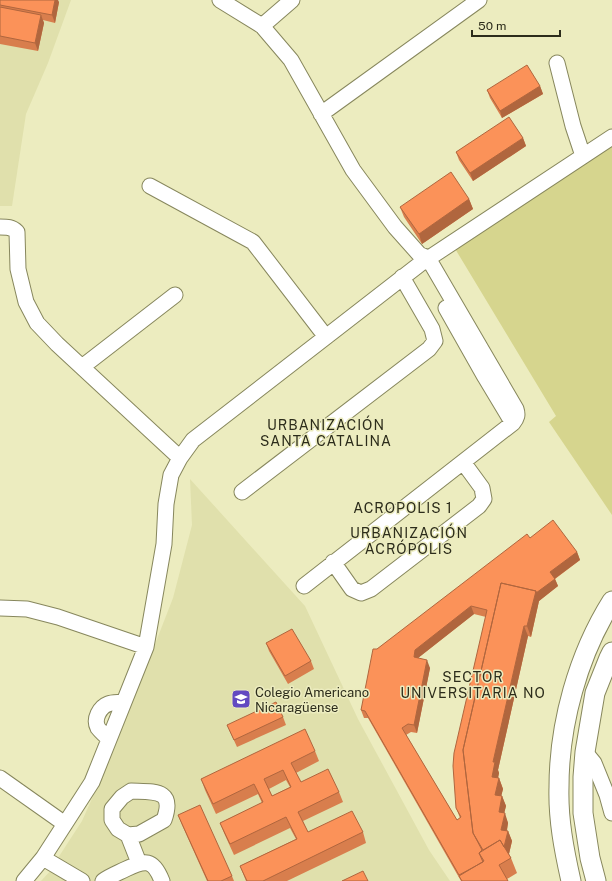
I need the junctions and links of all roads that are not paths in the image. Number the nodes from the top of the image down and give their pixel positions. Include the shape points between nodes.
1 (220, 0) edge
2 (292, 0) edge
3 (479, 0) edge
4 (262, 26) junction
5 (557, 64) dead end
6 (321, 114) junction
7 (612, 137) edge
8 (583, 156) junction
9 (150, 186) dead end
10 (0, 227) edge
11 (423, 259) junction
12 (402, 277) junction
13 (175, 295) dead end
14 (326, 337) junction
15 (82, 367) junction
16 (180, 458) junction
17 (463, 462) junction
18 (242, 492) dead end
19 (333, 562) junction
20 (304, 586) dead end
21 (612, 601) edge
22 (0, 608) edge
23 (146, 647) junction
24 (612, 652) edge
25 (124, 702) junction
26 (109, 739) junction
27 (585, 752) junction
28 (0, 778) edge
29 (612, 813) edge
30 (65, 824) junction
31 (128, 835) dead end
32 (43, 858) junction
33 (139, 863) junction
34 (24, 881) edge
35 (82, 881) edge
36 (103, 881) edge
37 (162, 881) edge
38 (571, 881) edge
39 (596, 881) edge

1 - 4 street
2 - 4 street
3 - 6 street
4 - 6 street via 291,60
5 - 8 street
6 - 11 street via 353,170 395,227
7 - 8 street
8 - 11 street
9 - 14 street via 253,242
10 - 15 street via 7,227 16,232 18,269 26,302 37,323
11 - 12 street
11 - 17 street via 518,415 513,423
12 - 14 street
12 - 18 street via 432,329 434,341 429,349
13 - 15 street
14 - 16 street via 194,440
15 - 16 street
16 - 23 street via 171,475 166,504 164,544
17 - 19 street
17 - 19 street via 482,488 484,499 479,506 371,589 361,593 352,589
19 - 20 street
21 - 38 main road via 588,646 567,710 558,787 560,821
22 - 23 street via 27,608
23 - 25 street
24 - 27 main road via 595,693
25 - 26 street
25 - 26 street via 109,704 97,715 98,728
26 - 30 street via 92,782
27 - 29 street via 594,763
27 - 39 main road via 583,813
28 - 30 street
30 - 32 street
31 - 33 street
32 - 34 street
32 - 35 street
33 - 36 street
33 - 37 street via 152,864

